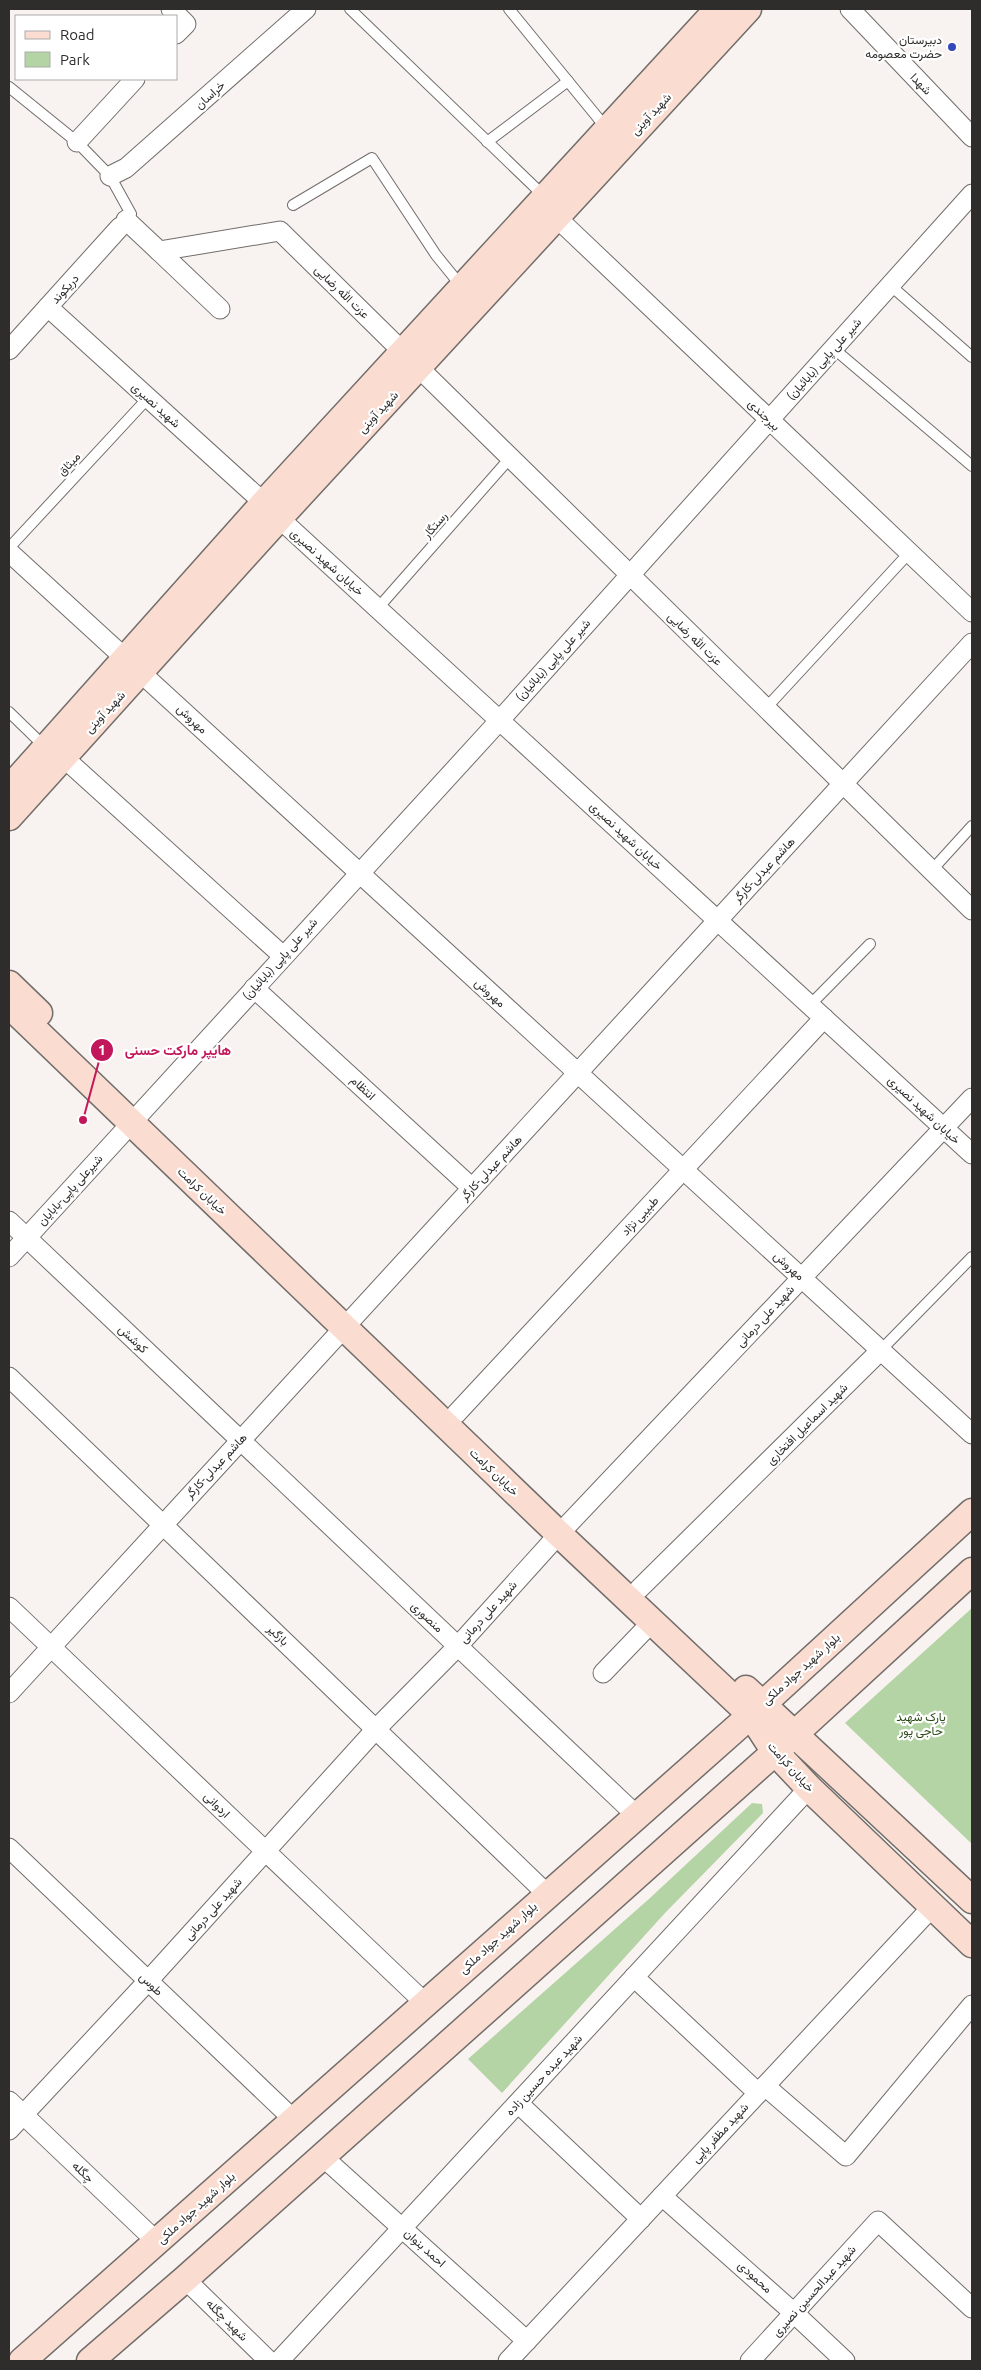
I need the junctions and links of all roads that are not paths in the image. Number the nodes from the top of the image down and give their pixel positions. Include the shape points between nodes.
1 (306, 9) edge
2 (350, 9) edge
3 (509, 9) edge
4 (718, 9) edge
5 (748, 9) edge
6 (850, 9) edge
7 (178, 16) edge
8 (178, 32) edge
9 (134, 80) edge
10 (568, 81) junction
11 (9, 87) edge
12 (607, 130) junction
13 (972, 137) edge
14 (77, 142) junction
15 (487, 142) junction
16 (110, 176) junction
17 (972, 194) edge
18 (293, 204) dead end
19 (551, 207) junction
20 (123, 223) junction
21 (159, 250) junction
22 (890, 285) junction
23 (462, 288) junction
24 (48, 307) junction
25 (220, 309) dead end
26 (833, 348) junction
27 (9, 350) edge
28 (972, 357) edge
29 (411, 360) junction
30 (148, 398) junction
31 (768, 420) junction
32 (510, 458) junction
33 (972, 466) edge
34 (272, 510) junction
35 (9, 548) edge
36 (9, 552) edge
37 (909, 553) junction
38 (630, 575) junction
39 (378, 608) junction
40 (972, 612) edge
41 (972, 643) edge
42 (133, 666) junction
43 (766, 708) junction
44 (9, 712) edge
45 (500, 720) junction
46 (54, 752) junction
47 (843, 784) junction
48 (9, 789) edge
49 (9, 817) edge
50 (972, 826) edge
51 (932, 870) junction
52 (359, 873) junction
53 (972, 910) edge
54 (718, 920) junction
55 (870, 944) dead end
56 (283, 956) junction
57 (9, 984) edge
58 (254, 988) junction
59 (9, 1005) edge
60 (810, 1005) junction
61 (824, 1018) junction
62 (578, 1073) junction
63 (972, 1098) edge
64 (136, 1117) junction
65 (944, 1128) junction
66 (972, 1154) edge
67 (683, 1169) junction
68 (472, 1188) junction
69 (9, 1221) edge
70 (26, 1238) junction
71 (9, 1256) edge
72 (972, 1258) edge
73 (802, 1278) junction
74 (350, 1321) junction
75 (881, 1350) junction
76 (9, 1377) edge
77 (456, 1414) junction
78 (972, 1434) edge
79 (240, 1440) junction
80 (972, 1512) edge
81 (163, 1524) junction
82 (564, 1528) junction
83 (972, 1571) edge
84 (639, 1589) junction
85 (9, 1607) edge
86 (652, 1622) junction
87 (458, 1646) junction
88 (51, 1647) junction
89 (603, 1672) dead end
90 (9, 1693) edge
91 (756, 1710) junction
92 (376, 1730) junction
93 (794, 1734) junction
94 (775, 1752) junction
95 (809, 1788) junction
96 (636, 1815) junction
97 (9, 1848) edge
98 (265, 1851) junction
99 (547, 1894) junction
100 (972, 1900) edge
101 (933, 1906) junction
102 (972, 1944) edge
103 (634, 1977) junction
104 (148, 1981) junction
105 (424, 2003) junction
106 (972, 2005) edge
107 (761, 2090) junction
108 (9, 2101) edge
109 (518, 2103) junction
110 (23, 2115) junction
111 (294, 2120) junction
112 (9, 2130) edge
113 (322, 2156) junction
114 (662, 2196) junction
115 (641, 2219) junction
116 (403, 2228) junction
117 (157, 2242) junction
118 (186, 2279) junction
119 (972, 2308) edge
120 (794, 2313) junction
121 (527, 2341) junction
122 (22, 2361) edge
123 (90, 2361) edge
124 (269, 2361) edge
125 (279, 2361) edge
126 (509, 2361) edge
127 (750, 2361) edge
128 (845, 2361) edge

1 - 16 street, خراسان via 134,162
2 - 15 lane
3 - 10 lane
4 - 12 main road, شهید آوینی
5 - 19 main road, شهید آوینی
6 - 13 street, شهدا
7 - 8 street via 186,24
9 - 14 street
10 - 12 lane
10 - 15 lane
11 - 14 lane
12 - 19 main road, شهید آوینی
14 - 16 lane
15 - 19 lane
16 - 20 lane via 131,214
17 - 22 street, شیر علی پاپی (بابائیان)
18 - 23 lane via 372,158 436,255
19 - 23 main road, شهید آوینی
19 - 29 main road, شهید آوینی
19 - 31 street, بیرجندی
20 - 21 street
20 - 24 street, دریکوند
21 - 25 street
21 - 29 street, عزت الله رضایی via 280,231
22 - 26 street, شیر علی پاپی (بابائیان)
22 - 28 lane
23 - 29 main road, شهید آوینی
24 - 27 street, دریکوند
24 - 30 street, شهید نصیری
26 - 31 street, شیر علی پاپی (بابائیان)
26 - 33 lane
29 - 32 street, عزت الله رضایی
29 - 34 main road, شهید آوینی
30 - 34 street, شهید نصیری
30 - 35 lane, میثاق
31 - 37 street, بیرجندی
31 - 38 street, شیر علی پاپی (بابائیان)
32 - 38 street, عزت الله رضایی
32 - 39 lane, رستگار
34 - 39 street, خیابان شهید نصیری
34 - 42 main road, شهید آوینی
36 - 42 street, مهروش
37 - 40 street, بیرجندی
37 - 43 lane
38 - 43 street, عزت الله رضایی
38 - 45 street, شیر علی پاپی (بابائیان)
39 - 45 street, خیابان شهید نصیری
41 - 47 street, هاشم عبدلی-کارگر
42 - 46 main road, شهید آوینی
42 - 52 street, مهروش
43 - 47 street, عزت الله رضایی
44 - 46 lane
45 - 52 street, شیر علی پاپی (بابائیان)
45 - 54 street, خیابان شهید نصیری
46 - 48 main road, شهید آوینی
46 - 49 main road, شهید آوینی
46 - 56 street
47 - 51 street, عزت الله رضایی
47 - 54 street, هاشم عبدلی-کارگر
50 - 51 lane
51 - 53 street, عزت الله رضایی
52 - 56 street, شیر علی پاپی (بابائیان)
52 - 62 street, مهروش
54 - 60 street, خیابان شهید نصیری
54 - 62 street, هاشم عبدلی-کارگر
55 - 60 lane
56 - 58 street, شیر علی پاپی (بابائیان)
57 - 64 main road, خیابان کرامت
58 - 64 street, شیر علی پاپی (بابائیان)
58 - 68 street, انتظام
59 - 64 main road, خیابان کرامت
60 - 61 street, خیابان شهید نصیری
61 - 65 street, خیابان شهید نصیری
61 - 67 street, طبیبی نژاد
62 - 67 street, مهروش
62 - 68 street, هاشم عبدلی-کارگر
63 - 65 street, شهید علی درمانی
64 - 70 street, شیرعلی پاپی-بابایان
64 - 74 main road, خیابان کرامت
65 - 66 street, خیابان شهید نصیری
65 - 73 street, شهید علی درمانی
67 - 73 street, مهروش
67 - 77 street, طبیبی نژاد
68 - 74 street, هاشم عبدلی-کارگر
69 - 70 street, کوشش
70 - 71 street, شیرعلی پاپی-بابایان
70 - 79 street, کوشش
72 - 75 lane, شهید اسماعیل افتخاری
73 - 75 street, مهروش
73 - 82 street, شهید علی درمانی
74 - 77 main road, خیابان کرامت
74 - 79 street, هاشم عبدلی-کارگر
74 - 82 main road, خیابان کرامت
75 - 78 street, مهروش
75 - 84 street, شهید اسماعیل افتخاری
76 - 81 street, بازگیر
77 - 82 main road, خیابان کرامت
79 - 81 street, هاشم عبدلی-کارگر
79 - 87 street, منصوری
80 - 91 main road, بلوار شهید جواد ملکی
81 - 88 street, هاشم عبدلی-کارگر
81 - 92 street, بازگیر
82 - 84 main road, خیابان کرامت
82 - 86 main road, خیابان کرامت
82 - 87 street, شهید علی درمانی
83 - 93 main road
84 - 91 main road, خیابان کرامت
85 - 88 street, اردوانی
86 - 89 street
86 - 91 main road, خیابان کرامت
87 - 92 street, شهید علی درمانی
87 - 96 street, منصوری
88 - 90 street, هاشم عبدلی-کارگر
88 - 98 street, اردوانی
91 - 93 main road, خیابان کرامت
91 - 94 main road, خیابان کرامت
91 - 96 main road, بلوار شهید جواد ملکی
92 - 98 street, شهید علی درمانی
92 - 99 street, بازگیر
93 - 94 main road
93 - 100 main road, خیابان کرامت
94 - 95 main road, خیابان کرامت
94 - 113 main road
95 - 101 main road, خیابان کرامت
95 - 103 street, شهید عبده حسین زاده
96 - 99 main road, بلوار شهید جواد ملکی
97 - 104 street, طوس
98 - 104 street, شهید علی درمانی
98 - 105 street, اردوانی
99 - 105 main road, بلوار شهید جواد ملکی
101 - 102 main road, خیابان کرامت
101 - 107 street, شهید مظفر پاپی
103 - 107 street
103 - 109 street, شهید عبده حسین زاده
104 - 110 street, شهید علی درمانی
104 - 111 street, طوس
105 - 111 main road, بلوار شهید جواد ملکی
106 - 107 street via 846,2156
107 - 114 street, شهید مظفر پاپی
108 - 110 street, چگله
109 - 115 street
109 - 116 street, شهید عبده حسین زاده
110 - 112 street, شهید علی درمانی
110 - 117 street, چگله
111 - 117 main road, بلوار شهید جواد ملکی
113 - 116 street, احمد بنوان
113 - 118 main road
114 - 115 street, شهید مظفر پاپی
114 - 120 street, محمودی
115 - 121 street, شهید مظفر پاپی
116 - 121 street, احمد بنوان
116 - 125 street, شهید عبده حسین زاده
117 - 122 main road, بلوار شهید جواد ملکی
118 - 123 main road
118 - 124 street, شهید چگله
119 - 120 street, شهید عبدالحسین نصیری via 878,2221
120 - 127 street, شهید عبدالحسین نصیری
120 - 128 street, محمودی
121 - 126 street, شهید مظفر پاپی

